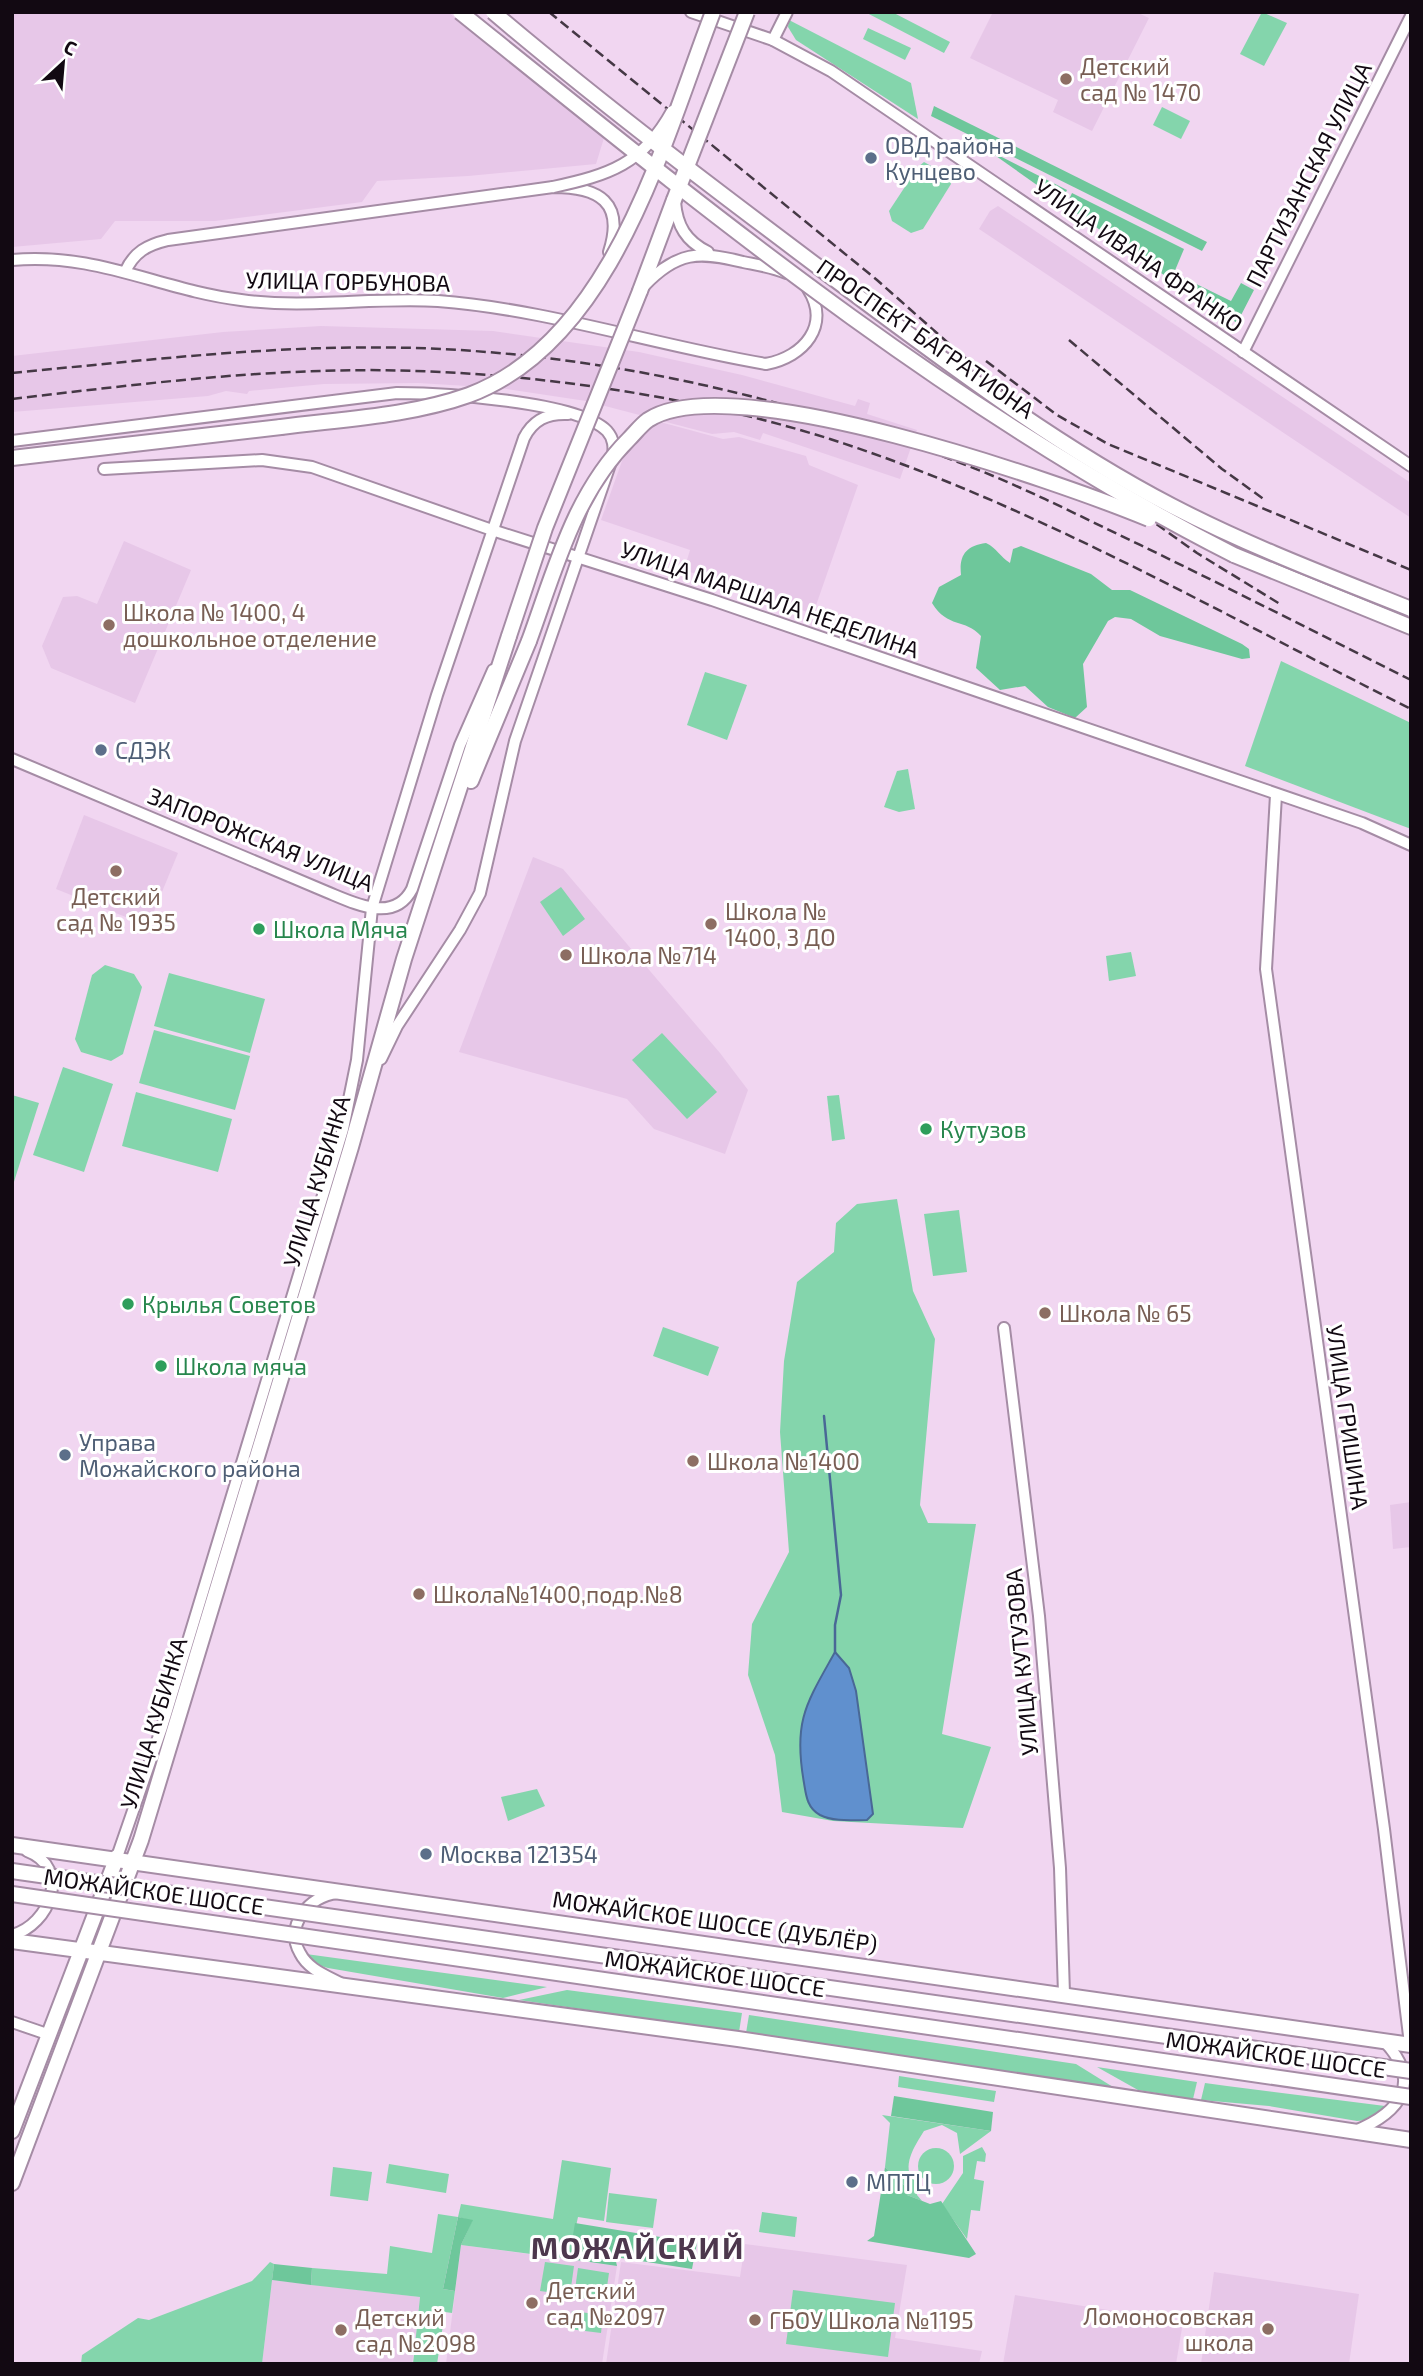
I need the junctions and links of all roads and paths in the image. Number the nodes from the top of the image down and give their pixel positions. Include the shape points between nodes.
1 (460, 12) edge
2 (493, 12) edge
3 (747, 12) edge
4 (786, 12) edge
5 (705, 13) edge
6 (1411, 16) edge
7 (730, 24) junction
8 (773, 40) junction
9 (686, 83) junction
10 (553, 187) junction
11 (674, 200) junction
12 (714, 255) junction
13 (12, 260) edge
14 (125, 272) junction
15 (602, 278) junction
16 (640, 291) junction
17 (1243, 352) junction
18 (517, 403) junction
19 (568, 414) junction
20 (524, 438) junction
21 (12, 440) edge
22 (12, 458) edge
23 (1411, 466) edge
24 (104, 469) dead end
25 (492, 530) junction
26 (578, 555) junction
27 (1234, 555) junction
28 (1411, 609) edge
29 (1411, 627) edge
30 (502, 655) junction
31 (12, 759) edge
32 (1276, 795) junction
33 (1411, 845) edge
34 (441, 846) junction
35 (372, 908) junction
36 (363, 1104) junction
37 (1004, 1328) dead end
38 (12, 1845) edge
39 (117, 1857) junction
40 (135, 1860) junction
41 (12, 1871) edge
42 (350, 1892) junction
43 (12, 1894) edge
44 (12, 1935) edge
45 (12, 1941) edge
46 (83, 1951) junction
47 (101, 1953) junction
48 (346, 1986) junction
49 (1064, 1994) junction
50 (12, 2022) edge
51 (50, 2035) junction
52 (1383, 2040) junction
53 (1410, 2044) edge
54 (1411, 2071) edge
55 (1411, 2097) edge
56 (12, 2131) edge
57 (1355, 2131) junction
58 (1411, 2140) edge
59 (12, 2183) edge

1 - 27 main road, ПРОСПЕКТ БАГРАТИОНА, bridge via 748,239 910,357 1069,465
2 - 28 main road, ПРОСПЕКТ БАГРАТИОНА, bridge via 793,248 1079,453 1173,507
3 - 11 main road, УЛИЦА КУБИНКА, bridge
4 - 8 street
5 - 7 street, УЛИЦА ИВАНА ФРАНКО
5 - 7 street, УЛИЦА ИВАНА ФРАНКО
5 - 9 main road, bridge
6 - 17 street, ПАРТИЗАНСКАЯ УЛИЦА
7 - 8 street, УЛИЦА ИВАНА ФРАНКО
8 - 17 street, УЛИЦА ИВАНА ФРАНКО via 831,71
9 - 10 street, bridge via 650,143 630,162 598,177
9 - 15 main road, bridge via 637,209
10 - 14 street via 168,240 148,245 130,260
10 - 15 street, bridge via 593,191 610,207 613,240
11 - 12 street via 676,218 686,237
11 - 16 main road, УЛИЦА КУБИНКА
12 - 14 street, УЛИЦА ГОРБУНОВА, bridge via 779,270 806,286 818,315 813,335 802,350 784,361 766,364 488,307 437,301 268,303
12 - 16 street via 696,254 668,263
13 - 14 street, УЛИЦА ГОРБУНОВА via 59,258
15 - 22 main road, bridge via 547,347 472,394 436,405
16 - 30 main road, УЛИЦА КУБИНКА, bridge via 545,528
17 - 23 street, УЛИЦА ИВАНА ФРАНКО
18 - 19 street
18 - 20 street via 525,408
18 - 21 street via 433,393 375,395
19 - 20 street via 541,418 530,425
19 - 26 street via 601,426 614,445
20 - 25 street
24 - 25 street, УЛИЦА МАРШАЛА НЕДЕЛИНА via 287,462
25 - 26 street, УЛИЦА МАРШАЛА НЕДЕЛИНА
25 - 35 street
26 - 32 street, УЛИЦА МАРШАЛА НЕДЕЛИНА
26 - 36 street via 515,741 472,910 397,1026
27 - 29 main road, ПРОСПЕКТ БАГРАТИОНА
27 - 34 main road, bridge via 1074,489 973,456 798,415 709,406 648,420 591,485 575,516 501,714
30 - 34 main road, УЛИЦА КУБИНКА
30 - 35 street, ЗАПОРОЖСКАЯ УЛИЦА via 460,745 412,889 397,907
31 - 35 street, ЗАПОРОЖСКАЯ УЛИЦА
32 - 33 street, УЛИЦА МАРШАЛА НЕДЕЛИНА via 1362,823
32 - 53 street, УЛИЦА ГРИШИНА via 1266,969
34 - 36 main road, УЛИЦА КУБИНКА
35 - 39 street via 357,1060 343,1129 162,1727
36 - 40 main road, УЛИЦА КУБИНКА
37 - 49 street, УЛИЦА КУТУЗОВА via 1041,1629 1060,1868
38 - 39 main road, МОЖАЙСКОЕ ШОССЕ (ДУБЛЁР)
38 - 44 street via 45,1861 52,1873 53,1890 38,1921
39 - 40 main road, МОЖАЙСКОЕ ШОССЕ (ДУБЛЁР)
39 - 46 main road
40 - 42 main road, МОЖАЙСКОЕ ШОССЕ (ДУБЛЁР)
40 - 47 main road, УЛИЦА КУБИНКА
41 - 54 main road, МОЖАЙСКОЕ ШОССЕ, bridge
42 - 48 street via 316,1900 296,1925 295,1941 313,1969
42 - 49 main road, МОЖАЙСКОЕ ШОССЕ (ДУБЛЁР)
43 - 55 main road, МОЖАЙСКОЕ ШОССЕ, bridge
45 - 46 main road
46 - 47 main road
46 - 51 main road
47 - 48 main road
47 - 59 main road, УЛИЦА КУБИНКА
48 - 57 main road via 865,2057
49 - 52 main road, МОЖАЙСКОЕ ШОССЕ (ДУБЛЁР)
50 - 51 street
51 - 56 main road
52 - 53 main road, МОЖАЙСКОЕ ШОССЕ (ДУБЛЁР)
52 - 57 street via 1407,2069 1406,2091 1392,2113
57 - 58 main road

